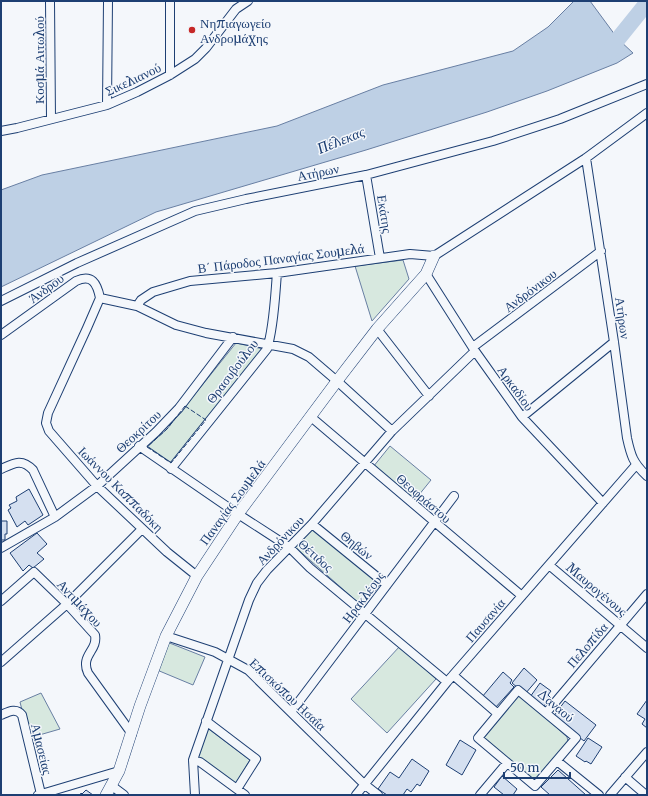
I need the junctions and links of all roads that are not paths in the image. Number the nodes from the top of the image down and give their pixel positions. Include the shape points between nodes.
1 (50, 1) edge
2 (108, 1) edge
3 (170, 1) edge
4 (248, 1) edge
5 (236, 5) edge
6 (170, 75) junction
7 (647, 84) edge
8 (107, 105) junction
9 (647, 113) edge
10 (51, 119) junction
11 (1, 131) edge
12 (586, 158) junction
13 (366, 175) junction
14 (601, 251) junction
15 (434, 256) junction
16 (380, 258) junction
17 (277, 273) junction
18 (426, 274) junction
19 (100, 298) junction
20 (1, 301) edge
21 (137, 306) junction
22 (377, 328) junction
23 (1, 335) edge
24 (233, 337) junction
25 (614, 342) junction
26 (268, 344) junction
27 (474, 349) junction
28 (338, 380) junction
29 (429, 396) junction
30 (311, 417) junction
31 (522, 417) junction
32 (392, 431) junction
33 (139, 446) junction
34 (365, 462) junction
35 (636, 465) junction
36 (1, 469) edge
37 (171, 469) junction
38 (647, 476) edge
39 (97, 486) junction
40 (454, 496) dead end
41 (603, 503) junction
42 (238, 514) junction
43 (55, 517) junction
44 (435, 522) junction
45 (312, 524) junction
46 (142, 529) junction
47 (289, 547) junction
48 (1, 548) edge
49 (549, 565) junction
50 (197, 576) junction
51 (387, 585) junction
52 (647, 594) edge
53 (522, 596) junction
54 (1, 601) edge
55 (67, 604) junction
56 (366, 614) junction
57 (620, 625) junction
58 (166, 636) junction
59 (647, 648) edge
60 (229, 659) junction
61 (1, 662) edge
62 (453, 675) junction
63 (447, 682) junction
64 (291, 712) junction
65 (546, 713) junction
66 (498, 714) junction
67 (1, 715) edge
68 (206, 721) junction
69 (132, 734) junction
70 (647, 752) edge
71 (192, 760) junction
72 (556, 761) junction
73 (507, 763) junction
74 (119, 771) junction
75 (625, 777) junction
76 (364, 784) junction
77 (237, 789) junction
78 (109, 790) edge
79 (40, 795) edge
80 (124, 795) edge
81 (195, 795) edge
82 (245, 795) edge
83 (356, 795) edge
84 (378, 795) edge
85 (480, 795) edge
86 (599, 795) edge
87 (610, 795) edge
88 (646, 795) edge

1 - 10 street, Κοσμά Αιτωλού
2 - 8 street
3 - 6 street
4 - 5 street, Σικελιανού
5 - 6 street, Σικελιανού via 201,53
6 - 8 street, Σικελιανού
7 - 13 street, Ατήρων via 528,130
8 - 10 street, Σικελιανού
9 - 12 street
10 - 11 street, Σικελιανού
12 - 14 street, Ατήρων
12 - 15 street
13 - 16 street, Εκάτης
13 - 20 street, Ατήρων via 195,211 77,262
14 - 25 street, Ατήρων
14 - 27 street, Ανδρόνικου
15 - 16 street, Β΄ Πάροδος Παναγίας Σουμελά via 410,254
15 - 18 street, Παναγίας Σουμελά
16 - 17 street, Β΄ Πάροδος Παναγίας Σουμελά
17 - 21 street, Β΄ Πάροδος Παναγίας Σουμελά via 190,281 153,292
17 - 26 street, Θρασυβούλου
18 - 22 street, Παναγίας Σουμελά
18 - 27 street, Αρκαδίου
19 - 21 street
19 - 23 street, Άνδρου via 95,282 91,279 76,281
19 - 39 street, Ιωάννου Καππαδόκη via 48,413 46,423 49,431
21 - 24 street via 176,325
22 - 28 street, Παναγίας Σουμελά
22 - 29 street
24 - 26 street
24 - 33 street, Θεοκρίτου via 179,408
25 - 31 street
25 - 35 street, Ατήρων via 626,438
26 - 28 street via 293,349 309,357
26 - 37 street, Θρασυβούλου via 263,355
27 - 29 street, Ανδρόνικου
27 - 31 street, Αρκαδίου
28 - 30 street, Παναγίας Σουμελά
28 - 32 street
29 - 32 street, Ανδρόνικου
30 - 34 street, Θεοφράστου
30 - 42 street, Παναγίας Σουμελά
31 - 41 street, Αρκαδίου
32 - 34 street, Ανδρόνικου
33 - 37 street, Θέτιδος
33 - 39 street, Θεοκρίτου
34 - 44 street, Θεοφράστου
34 - 45 street, Ανδρόνικου
35 - 38 street, Ατήρων
35 - 41 street, Παυσανία
36 - 43 street via 14,463 29,465
37 - 42 street, Θέτιδος
39 - 43 street, Θεοκρίτου
39 - 46 street, Ιωάννου Καππαδόκη
40 - 44 street, Ηρακλέους
41 - 49 street, Παυσανία
42 - 47 street, Θέτιδος
42 - 50 street, Παναγίας Σουμελά
43 - 48 street, Θεοκρίτου
44 - 51 street, Ηρακλέους
44 - 53 street, Θεοφράστου
45 - 47 street, Ανδρόνικου
45 - 51 street, Θηβών
46 - 50 street, Ιωάννου Καππαδόκη
46 - 55 street
47 - 56 street, Θέτιδος via 310,568
47 - 60 street, Ανδρόνικου via 257,583
49 - 53 street, Παυσανία
49 - 57 street, Μαυρογένους
50 - 58 street, Παναγίας Σουμελά
51 - 56 street, Ηρακλέους
52 - 57 street, Πελοπίδα
53 - 62 street, Παυσανία
54 - 55 street, Αντιμάχου via 34,572
55 - 61 street
55 - 69 street, Αντιμάχου via 95,635 94,645 85,665 88,673
56 - 63 street, Θέτιδος
56 - 64 street, Ηρακλέους
57 - 59 street, Μαυρογένους
57 - 65 street, Πελοπίδα
58 - 60 street, Επισκόπου Ησαΐα
58 - 69 street, Παναγίας Σουμελά
60 - 64 street, Επισκόπου Ησαΐα via 248,670
60 - 68 street, Ανδρόνικου
62 - 63 street, Παυσανία
62 - 66 street
63 - 76 street, Παυσανία
64 - 76 street, Επισκόπου Ησαΐα
65 - 66 street, Δαναού via 518,690
65 - 72 street, Δαναού via 576,738
66 - 73 street, Δαναού via 478,738
67 - 79 street, Αμασείας via 14,710 22,715
68 - 71 street, Ανδρόνικου
68 - 77 street via 256,758
69 - 74 street, Παναγίας Σουμελά
70 - 75 street
71 - 77 street via 200,762
71 - 81 street, Ανδρόνικου
72 - 73 street, Δαναού via 535,786
72 - 86 street
73 - 85 street
74 - 78 street, Παναγίας Σουμελά
74 - 79 street
75 - 87 street
75 - 88 street
76 - 83 street, Παυσανία
76 - 84 street, Επισκόπου Ησαΐα
77 - 82 street
78 - 80 street

